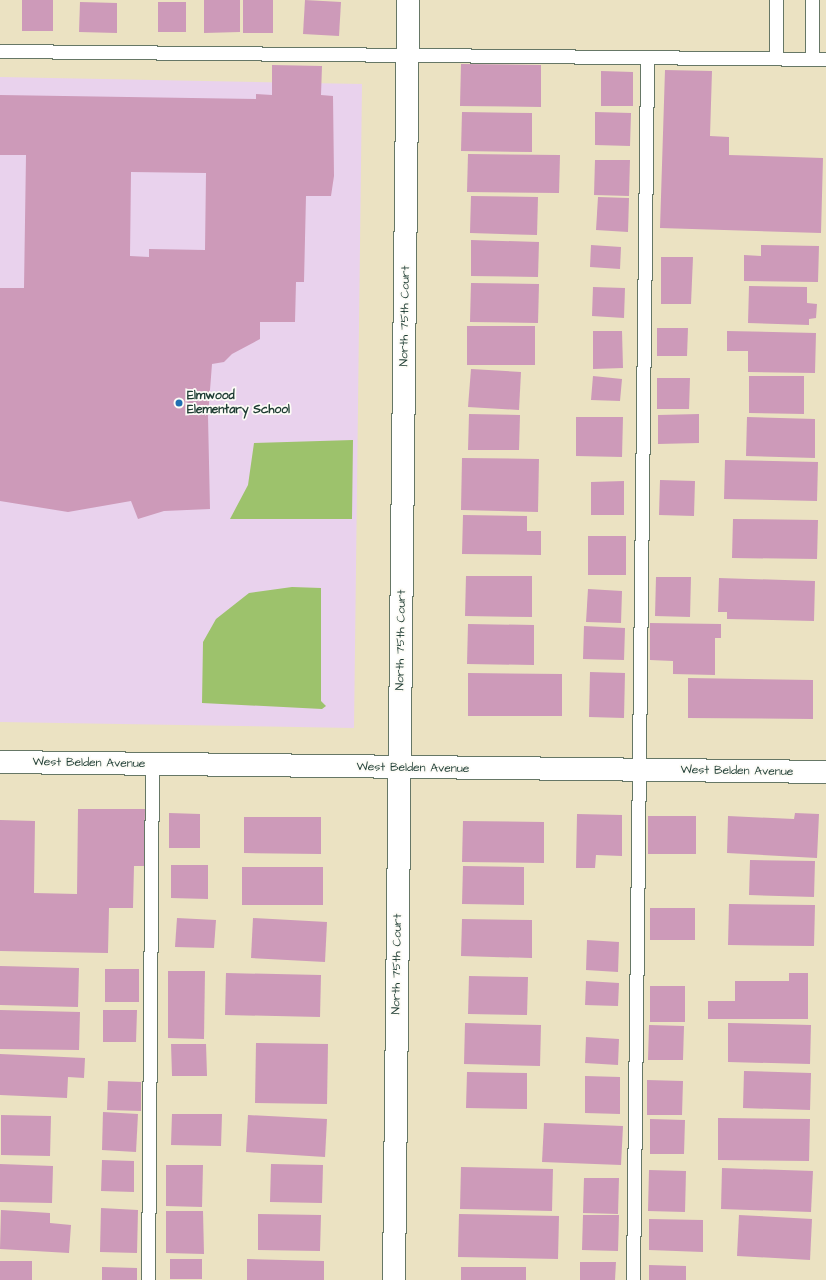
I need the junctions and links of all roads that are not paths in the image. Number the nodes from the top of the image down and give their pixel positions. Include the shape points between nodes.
1 (408, 0) edge
2 (776, 0) edge
3 (812, 0) edge
4 (0, 51) edge
5 (408, 56) junction
6 (646, 57) junction
7 (776, 58) junction
8 (812, 58) junction
9 (826, 59) edge
10 (0, 762) edge
11 (152, 764) junction
12 (399, 769) junction
13 (639, 770) junction
14 (826, 772) edge
15 (148, 1280) edge
16 (394, 1280) edge
17 (633, 1280) edge

1 - 5 street, North 75th Court
2 - 7 lane
3 - 8 lane
4 - 5 lane
5 - 6 lane
5 - 12 street, North 75th Court
6 - 7 lane
6 - 13 lane
7 - 8 lane
8 - 9 lane
10 - 11 street, West Belden Avenue
11 - 12 street, West Belden Avenue
11 - 15 lane
12 - 13 street, West Belden Avenue
12 - 16 street, North 75th Court
13 - 14 street, West Belden Avenue
13 - 17 lane

